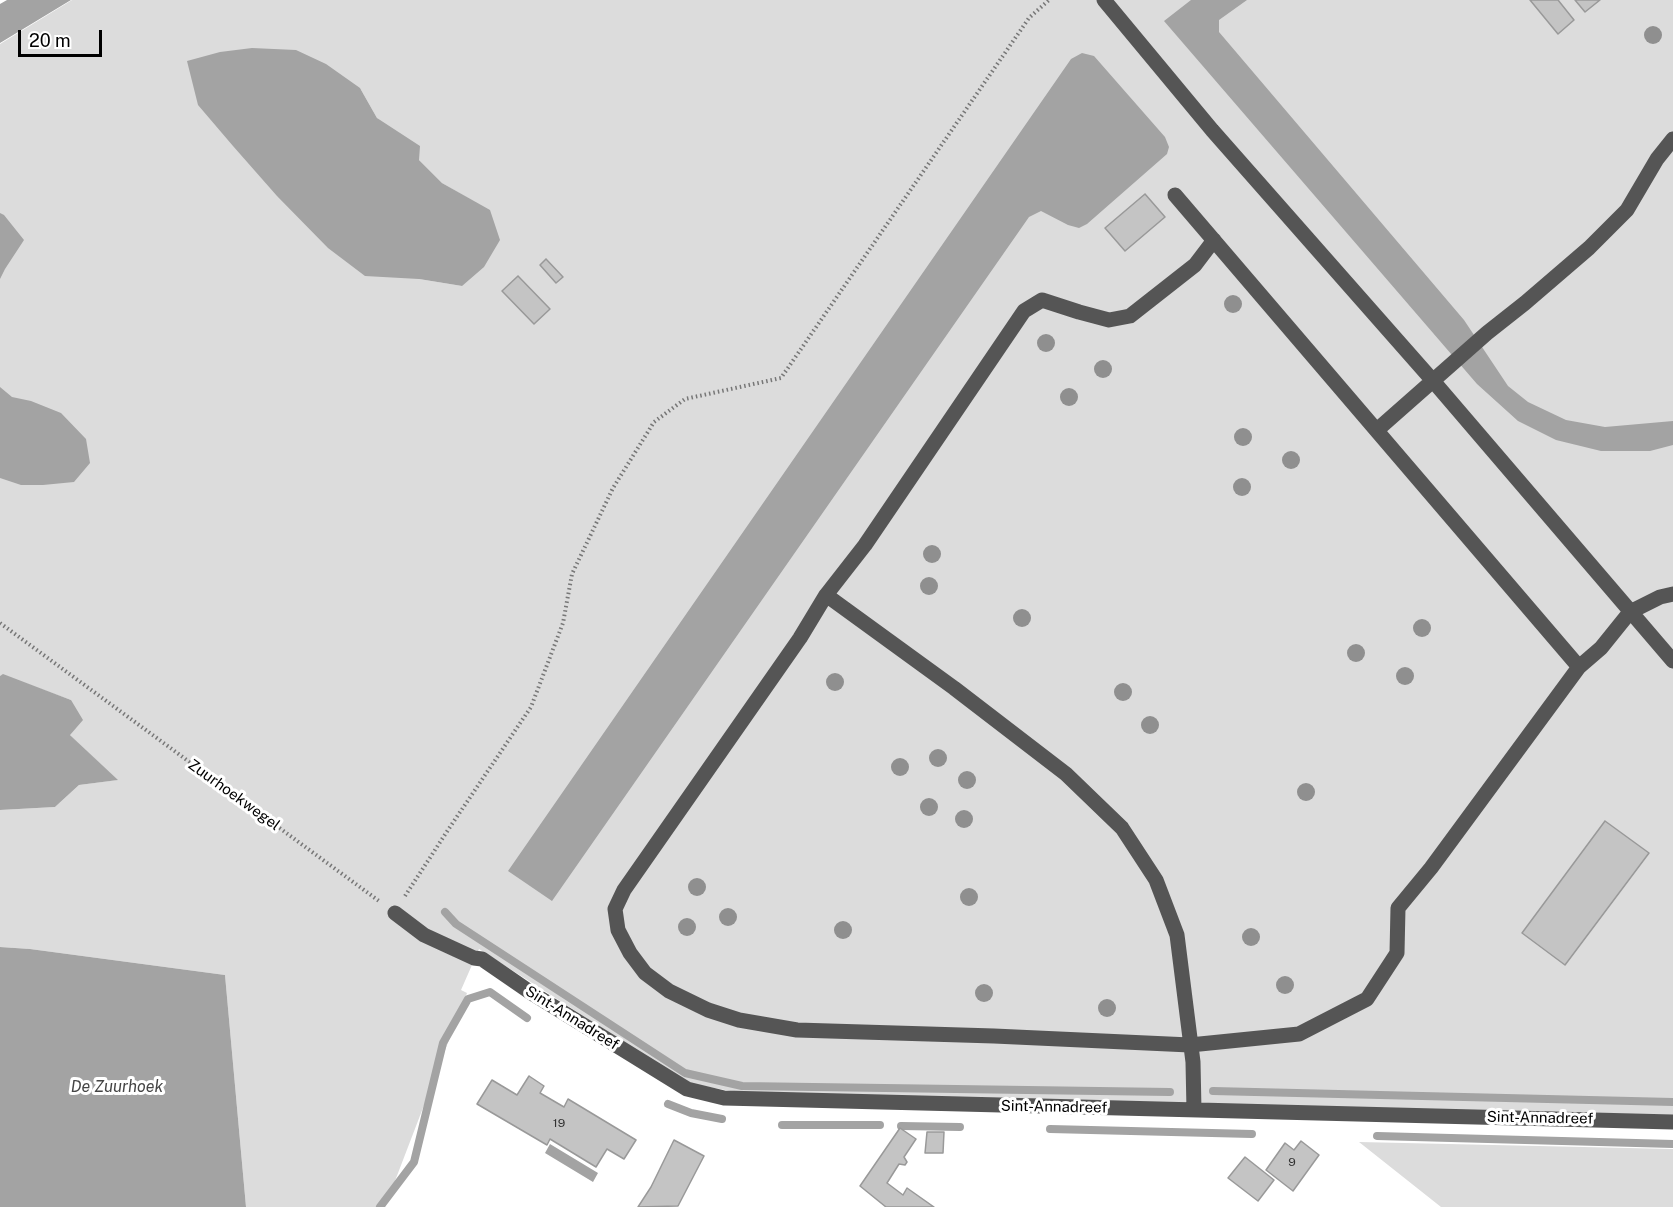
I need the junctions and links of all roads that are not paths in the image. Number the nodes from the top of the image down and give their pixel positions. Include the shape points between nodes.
1 (1104, 0) edge
2 (1673, 139) edge
3 (1175, 195) dead end
4 (1214, 240) junction
5 (1434, 382) junction
6 (1377, 430) junction
7 (1673, 594) edge
8 (826, 595) junction
9 (1630, 612) junction
10 (1673, 661) edge
11 (1579, 667) junction
12 (395, 913) road end
13 (1190, 1045) junction
14 (1194, 1110) junction
15 (1673, 1122) edge

1 - 5 street via 1212,130
2 - 5 street via 1627,210
3 - 4 street
4 - 6 street
4 - 8 street via 1195,265 1130,316 1110,320 1042,300 1024,311 865,545
5 - 6 street
5 - 9 street
6 - 11 street
7 - 9 street
8 - 13 street via 1057,767 1122,828 1156,880 1178,935
8 - 13 street via 624,890 615,909 618,930 645,973 669,991 708,1010 796,1030
9 - 10 street
9 - 11 street via 1601,648
11 - 13 street via 1398,908 1397,953 1367,999 1299,1034
12 - 14 street, Sint-Annadreef via 424,935 482,959 687,1089 724,1098
13 - 14 street
14 - 15 street, Sint-Annadreef

